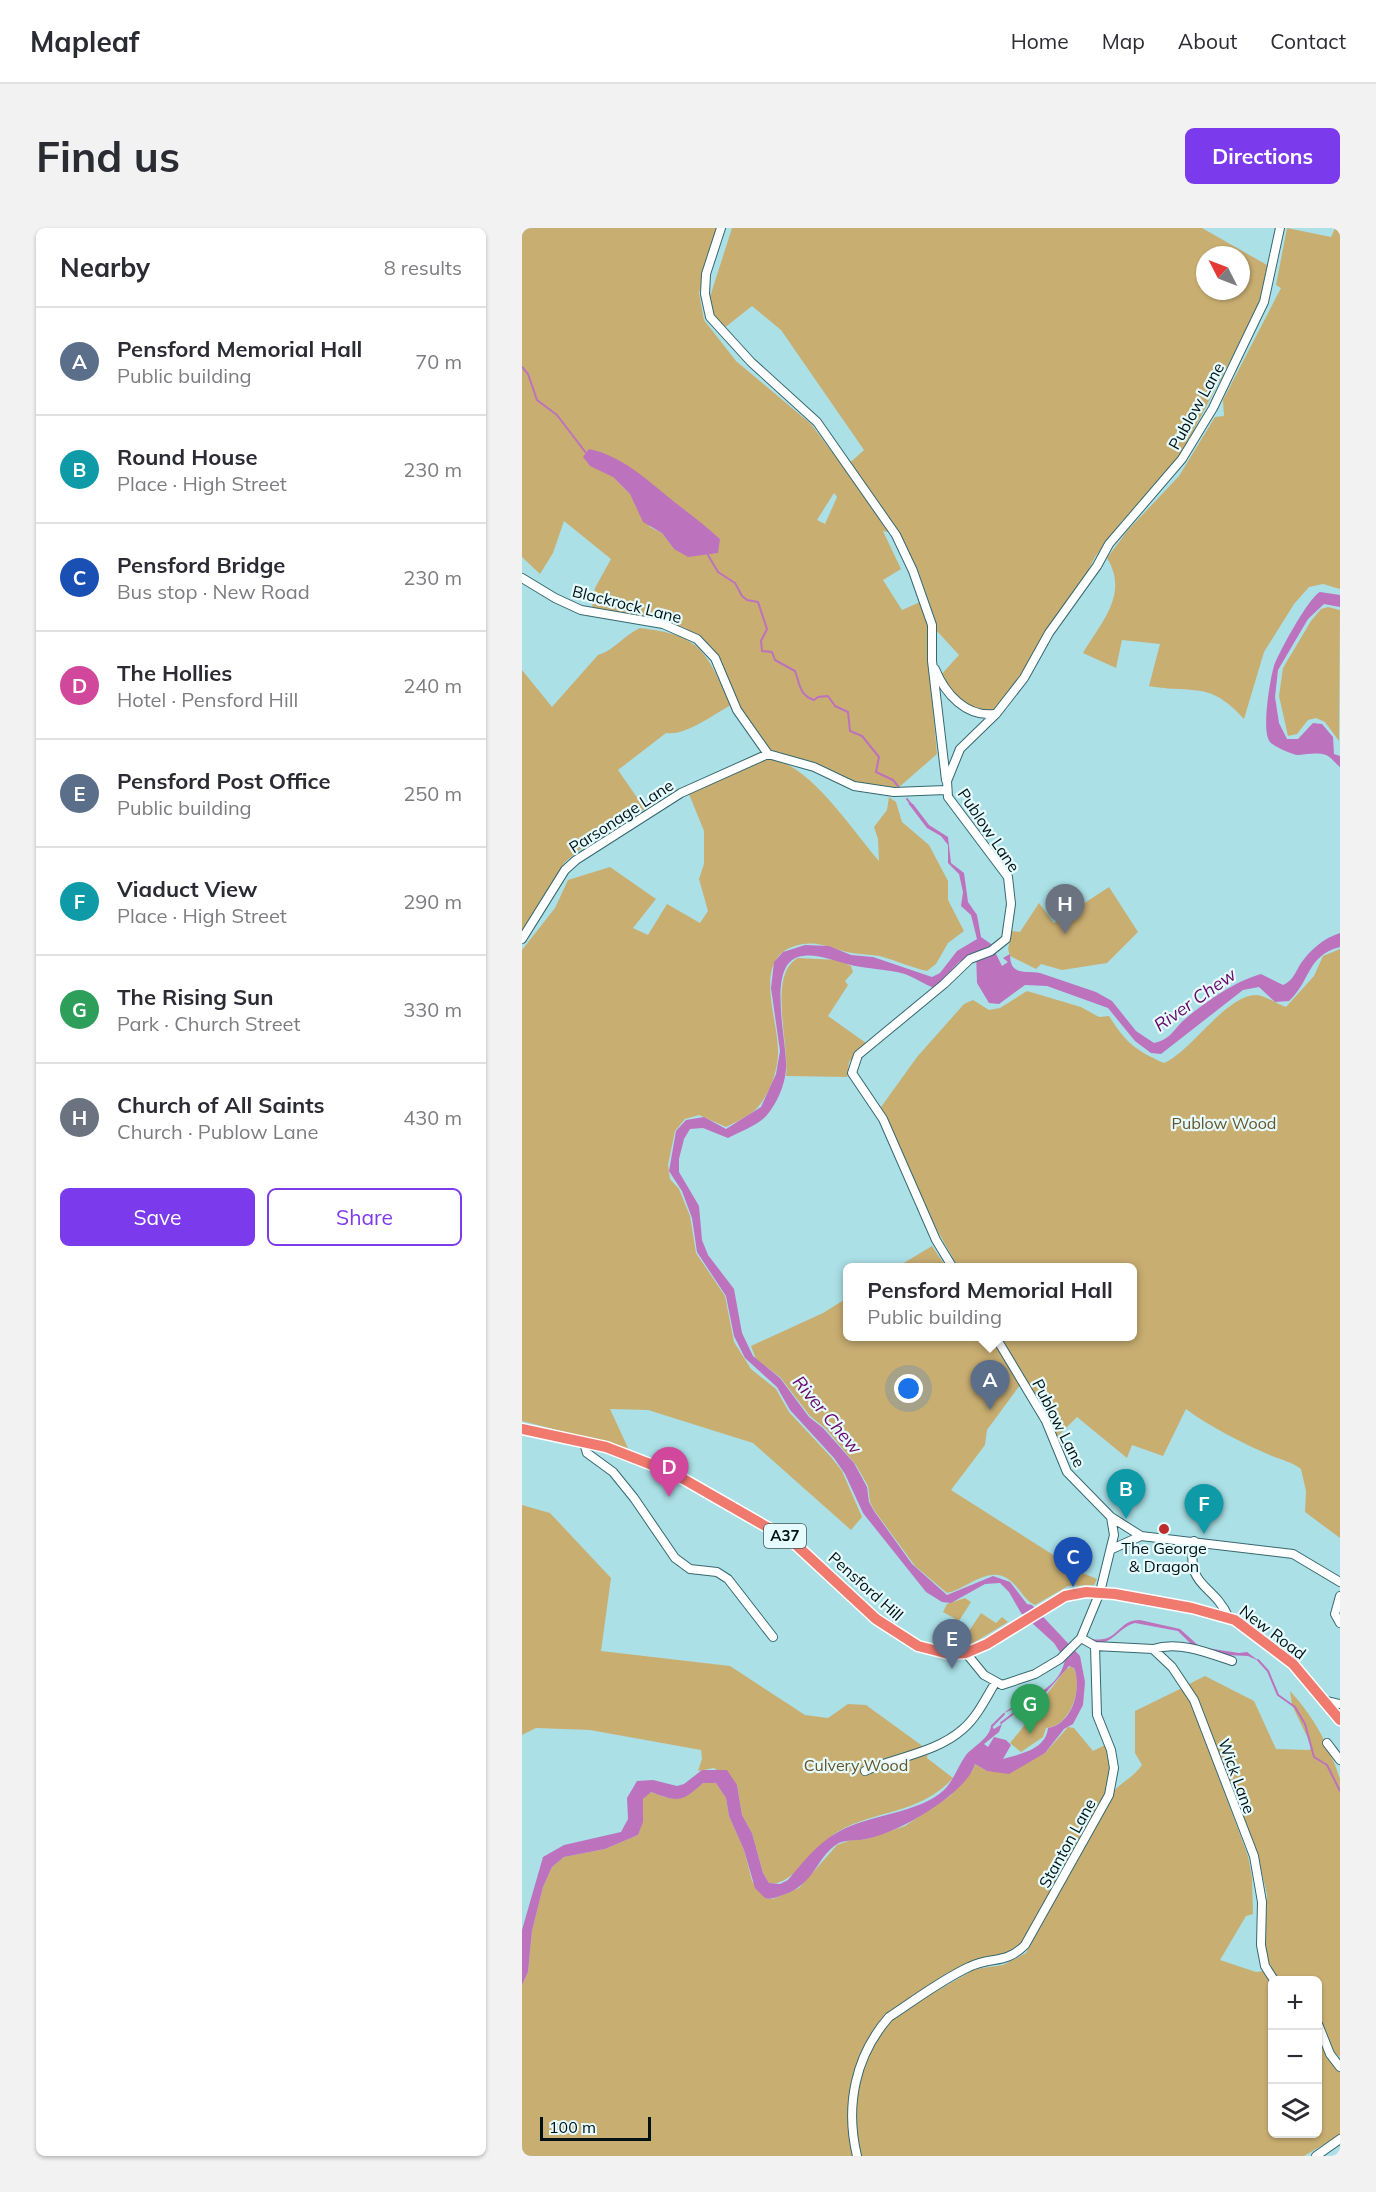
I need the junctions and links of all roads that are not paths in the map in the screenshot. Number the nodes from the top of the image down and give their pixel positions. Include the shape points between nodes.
1 (722, 228) edge
2 (1280, 228) edge
3 (522, 578) edge
4 (932, 661) junction
5 (996, 714) junction
6 (768, 754) junction
7 (947, 785) junction
8 (522, 939) edge
9 (950, 1263) edge
10 (998, 1341) edge
11 (522, 1429) edge
12 (584, 1443) junction
13 (1111, 1517) junction
14 (1141, 1536) junction
15 (1194, 1541) junction
16 (1112, 1549) junction
17 (1340, 1582) edge
18 (1100, 1592) junction
19 (1340, 1596) edge
20 (1229, 1617) junction
21 (1340, 1623) edge
22 (764, 1624) junction
23 (755, 1630) dead end
24 (773, 1637) dead end
25 (1081, 1638) junction
26 (1095, 1646) junction
27 (1153, 1649) junction
28 (966, 1653) junction
29 (1232, 1661) dead end
30 (995, 1683) junction
31 (1326, 1701) junction
32 (1340, 1704) edge
33 (1340, 1720) edge
34 (1327, 1743) dead end
35 (1340, 1760) edge
36 (865, 1771) dead end
37 (1270, 1976) edge
38 (1320, 2030) edge
39 (1340, 2067) edge
40 (1340, 2139) edge
41 (857, 2156) edge
42 (1316, 2156) edge

1 - 4 street via 706,274 710,317 751,362 817,422 896,535 932,625
2 - 5 street, Publow Lane via 1264,302 1213,408 1182,459 1109,544 1053,626 1034,664
3 - 6 street, Blackrock Lane via 581,610 663,624 698,639 715,658 737,710
4 - 5 street via 947,691 958,702 981,715
4 - 7 street
5 - 7 street, Publow Lane via 960,749
6 - 7 street via 874,790 910,792
6 - 8 street, Parsonage Lane via 681,793 576,860 565,870
7 - 9 street, Publow Lane via 953,806 1008,877 1009,933 1002,944 970,959 858,1055 852,1073 887,1128
10 - 13 street, Publow Lane via 1046,1421 1067,1472
11 - 12 highway, Pensford Hill / A37
12 - 22 street via 587,1454 613,1472 634,1498 675,1558 690,1569 717,1572 728,1579
12 - 28 highway, Pensford Hill / A37 via 673,1473 778,1532 808,1554 876,1619 906,1640 943,1653
13 - 14 street, Publow Lane
13 - 16 street
14 - 15 street
14 - 16 street
15 - 17 street via 1293,1554
15 - 20 street via 1190,1561 1196,1578 1224,1605
16 - 18 street
18 - 20 highway, New Road
18 - 25 street
18 - 28 highway, New Road via 1073,1594
19 - 21 street via 1335,1614
20 - 31 highway, New Road via 1285,1656
22 - 23 street
22 - 24 street
25 - 26 street
25 - 30 street via 1060,1659 1035,1674 1009,1683
26 - 27 street
26 - 41 street, Stanton Lane via 1097,1716 1114,1768 1109,1796 1025,1945 1014,1956 957,1972 880,2027 860,2065 854,2087 851,2115
27 - 29 street via 1187,1647
27 - 37 street, Wick Lane via 1172,1666 1194,1700 1254,1856 1262,1902 1263,1955
28 - 30 street
30 - 36 street via 963,1729 927,1750
31 - 32 street
31 - 33 highway, New Road
34 - 35 street
38 - 39 street
40 - 42 street

